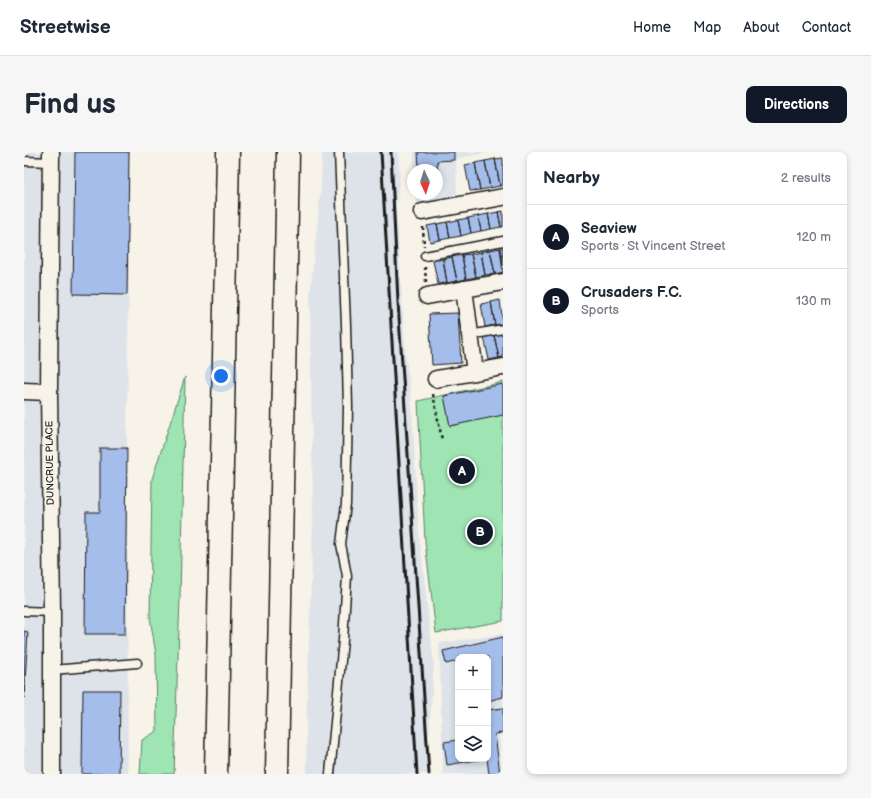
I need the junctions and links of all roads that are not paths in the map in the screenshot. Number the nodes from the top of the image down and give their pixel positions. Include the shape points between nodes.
1 (228, 152) edge
2 (288, 152) edge
3 (339, 152) edge
4 (51, 157) edge
5 (24, 161) edge
6 (503, 197) edge
7 (422, 212) dead end
8 (503, 241) edge
9 (425, 256) dead end
10 (503, 282) edge
11 (464, 289) junction
12 (427, 296) dead end
13 (503, 328) edge
14 (470, 335) junction
15 (503, 367) edge
16 (475, 372) junction
17 (436, 379) road end
18 (24, 391) edge
19 (49, 392) junction
20 (24, 611) edge
21 (52, 612) junction
22 (137, 663) dead end
23 (52, 670) junction
24 (52, 774) edge
25 (216, 774) edge
26 (276, 774) edge
27 (330, 774) edge

1 - 25 highway
2 - 26 highway
3 - 27 lane via 348,407 346,504 340,544 347,576
4 - 5 lane
4 - 19 street, DUNCRUE PLACE
6 - 7 street
8 - 9 lane
10 - 11 street
11 - 12 street
11 - 14 street
13 - 14 lane
14 - 16 street
15 - 16 street
16 - 17 street
18 - 19 street
19 - 21 street, DUNCRUE PLACE
20 - 21 lane
21 - 23 street, DUNCRUE PLACE
22 - 23 lane
23 - 24 street, DUNCRUE PLACE

